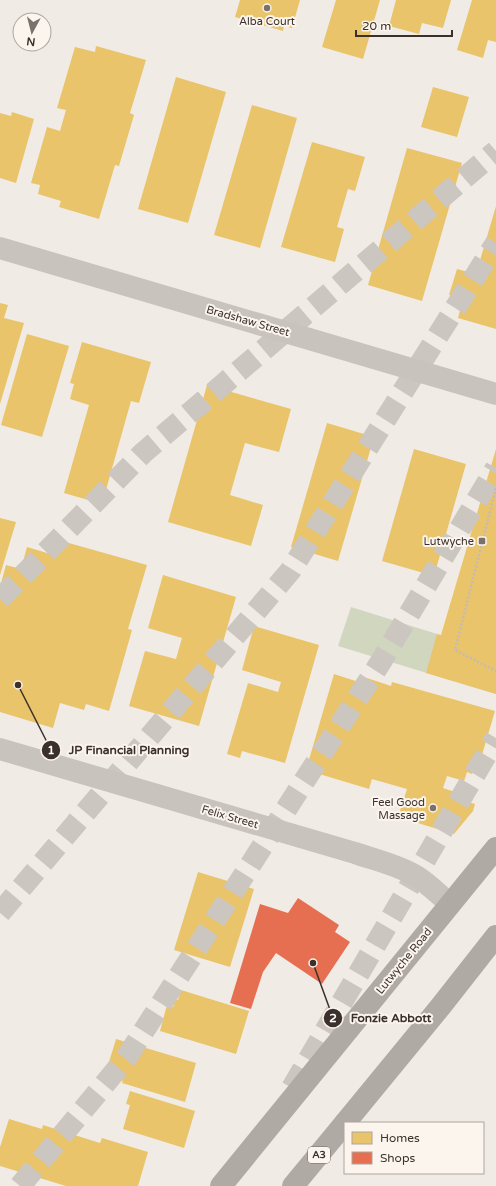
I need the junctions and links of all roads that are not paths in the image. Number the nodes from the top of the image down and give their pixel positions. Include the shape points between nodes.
1 (0, 248) edge
2 (496, 394) edge
3 (0, 750) edge
4 (496, 848) edge
5 (450, 904) junction
6 (496, 936) edge
7 (346, 1122) edge
8 (344, 1124) edge
9 (221, 1186) edge
10 (293, 1186) edge

1 - 2 street, Bradshaw Street
3 - 5 street, Felix Street via 390,864 417,877
4 - 5 highway, Lutwyche Road
5 - 9 highway, Lutwyche Road
6 - 7 highway, A3
8 - 10 highway, A3

